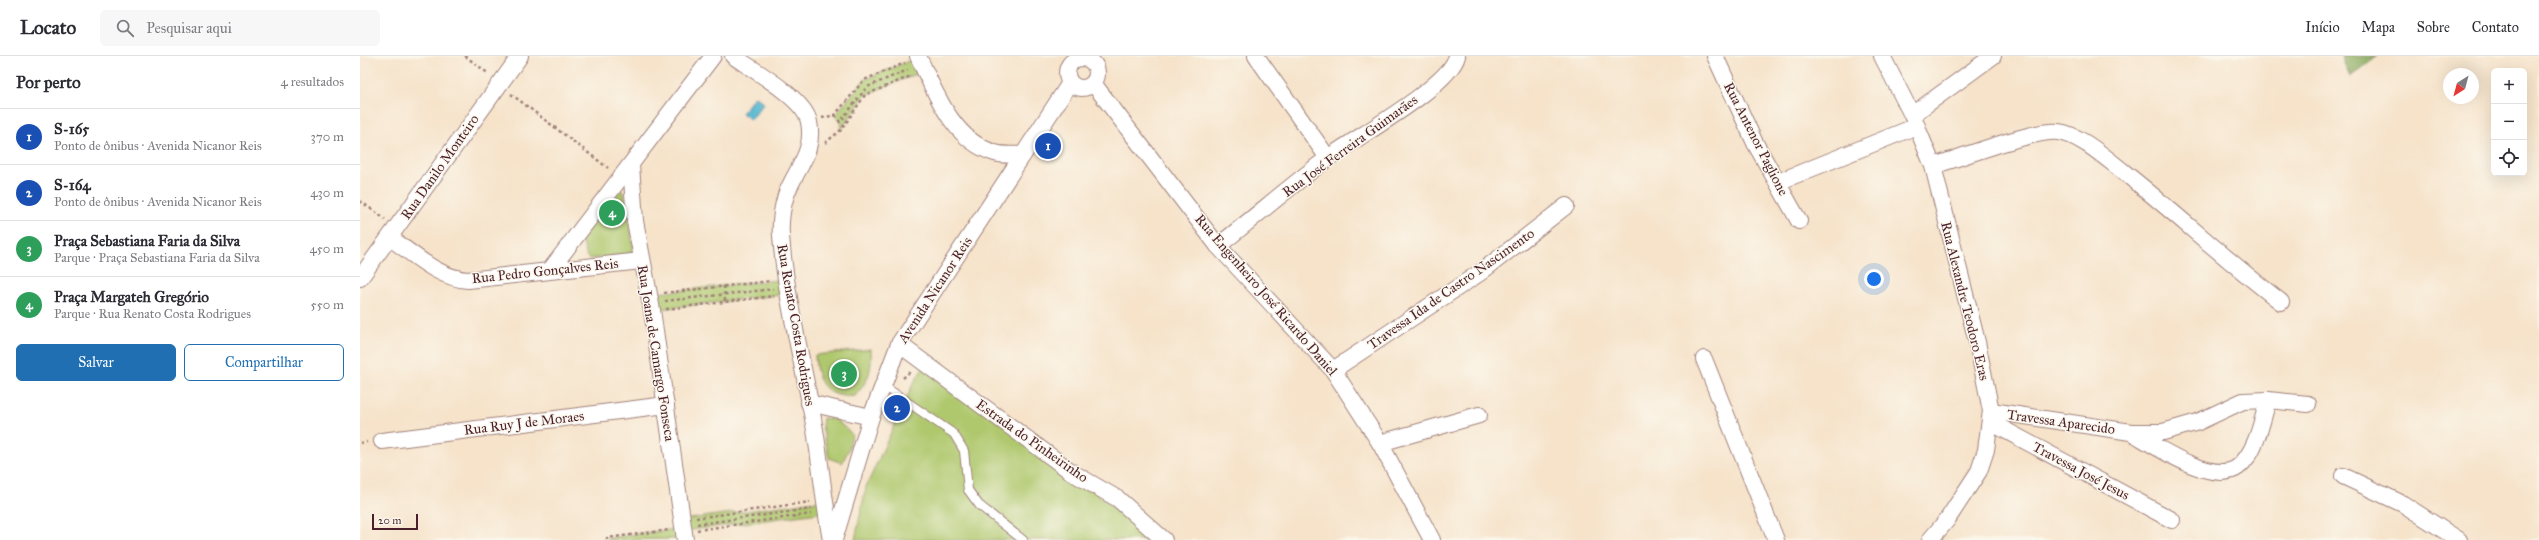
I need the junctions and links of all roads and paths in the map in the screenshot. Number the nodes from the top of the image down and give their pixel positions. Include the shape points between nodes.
1 (465, 56) edge
2 (520, 56) edge
3 (713, 56) edge
4 (733, 56) edge
5 (1256, 56) edge
6 (1457, 56) edge
7 (1715, 56) edge
8 (1882, 56) edge
9 (1993, 56) edge
10 (1075, 57) edge
11 (920, 62) edge
12 (1070, 83) junction
13 (1093, 83) junction
14 (498, 84) junction
15 (858, 86) junction
16 (862, 91) junction
17 (865, 95) junction
18 (835, 115) junction
19 (1914, 120) junction
20 (809, 121) junction
21 (840, 122) junction
22 (841, 130) junction
23 (810, 148) junction
24 (1023, 155) junction
25 (1328, 158) junction
26 (631, 165) junction
27 (1933, 166) junction
28 (620, 177) junction
29 (1778, 182) junction
30 (360, 201) edge
31 (1566, 206) dead end
32 (1799, 220) dead end
33 (393, 233) junction
34 (1218, 246) junction
35 (641, 261) junction
36 (551, 269) junction
37 (360, 278) edge
38 (724, 286) junction
39 (788, 287) junction
40 (724, 294) junction
41 (725, 302) junction
42 (2281, 302) dead end
43 (650, 303) junction
44 (899, 344) junction
45 (1704, 359) dead end
46 (1334, 370) junction
47 (884, 386) junction
48 (2268, 400) junction
49 (809, 403) junction
50 (2308, 404) dead end
51 (666, 405) junction
52 (1479, 415) dead end
53 (1990, 417) junction
54 (871, 418) junction
55 (2131, 432) junction
56 (382, 441) dead end
57 (1380, 443) junction
58 (2344, 476) dead end
59 (825, 506) junction
60 (2172, 520) dead end
61 (682, 529) edge
62 (607, 540) edge
63 (831, 540) edge
64 (834, 540) edge
65 (1023, 540) edge
66 (1164, 540) edge
67 (1432, 540) edge
68 (1776, 540) edge
69 (1930, 540) edge
70 (2459, 540) edge

1 - 14 path
2 - 14 street, Rua Danilo Monteiro
3 - 26 street
4 - 20 street via 793,99 805,112
5 - 25 street
6 - 25 street, Rua José Ferreira Guimarães via 1456,63 1438,82
7 - 29 street, Rua Antenor Paglione via 1755,143
8 - 19 street, Rua Alexandre Teodoro Eras
9 - 19 street
10 - 12 street via 1066,69
10 - 13 street via 1086,58 1094,63 1097,74
11 - 15 path via 864,80
11 - 16 path
11 - 17 path
11 - 24 street via 959,131 976,144 996,154
12 - 13 street via 1084,88
12 - 24 street, Avenida Nicanor Reis
13 - 34 street, Rua Engenheiro José Ricardo Daniel
14 - 28 path
14 - 33 street, Rua Danilo Monteiro
15 - 16 path
15 - 18 path
16 - 17 path
16 - 21 path
17 - 22 path
18 - 20 path
18 - 21 path
19 - 27 street, Rua Alexandre Teodoro Eras
19 - 29 street
20 - 23 street, Rua Renato Costa Rodrigues
21 - 22 path
22 - 23 path via 822,145
23 - 39 street, Rua Renato Costa Rodrigues via 786,194 781,215 781,236
24 - 44 street, Avenida Nicanor Reis
25 - 34 street, Rua José Ferreira Guimarães
26 - 28 street
26 - 35 street, Rua Joana de Camargo Fonseca
27 - 42 street via 2040,133 2058,132 2075,138 2099,153 2177,214
27 - 53 street, Rua Alexandre Teodoro Eras via 1976,342
28 - 36 street
29 - 32 street, Rua Antenor Paglione
30 - 33 path
31 - 46 street, Travessa Ida de Castro Nascimento via 1481,272
33 - 36 street, Rua Pedro Gonçalves Reis via 444,275 456,279 468,280
33 - 37 street, Rua Danilo Monteiro
34 - 46 street, Rua Engenheiro José Ricardo Daniel
35 - 36 street, Rua Pedro Gonçalves Reis
35 - 43 street, Rua Joana de Camargo Fonseca
38 - 39 path
38 - 40 path
38 - 43 path
39 - 40 path
39 - 41 path
39 - 49 street, Rua Renato Costa Rodrigues
40 - 41 path
40 - 43 path
41 - 43 path
43 - 51 street, Rua Joana de Camargo Fonseca
44 - 47 street, Avenida Nicanor Reis
44 - 66 street, Estrada do Pinheirinho via 1073,473 1118,499
45 - 68 street
46 - 57 street, Rua Engenheiro José Ricardo Daniel
47 - 54 street, Avenida Nicanor Reis
47 - 65 lane via 954,434 964,451 968,490 978,505
48 - 50 street
48 - 55 street, Travessa Aparecido via 2243,401 2216,415 2163,432
48 - 55 street, Travessa Aparecido via 2253,445 2246,457 2238,467 2222,473 2193,465
49 - 54 street
49 - 59 street, Rua Renato Costa Rodrigues
51 - 56 street, Rua Ruy J de Moraes
51 - 61 street, Rua Joana de Camargo Fonseca
52 - 57 street
53 - 55 street, Travessa Aparecido
53 - 60 street, Travessa José Jesus
53 - 69 street, Rua Alexandre Teodoro Eras via 1986,450 1979,471 1947,520
54 - 64 street, Avenida Nicanor Reis
57 - 67 street, Rua Engenheiro José Ricardo Daniel
58 - 70 street via 2403,504
59 - 61 path
59 - 61 path
59 - 61 path
59 - 63 street, Rua Renato Costa Rodrigues
61 - 62 path

